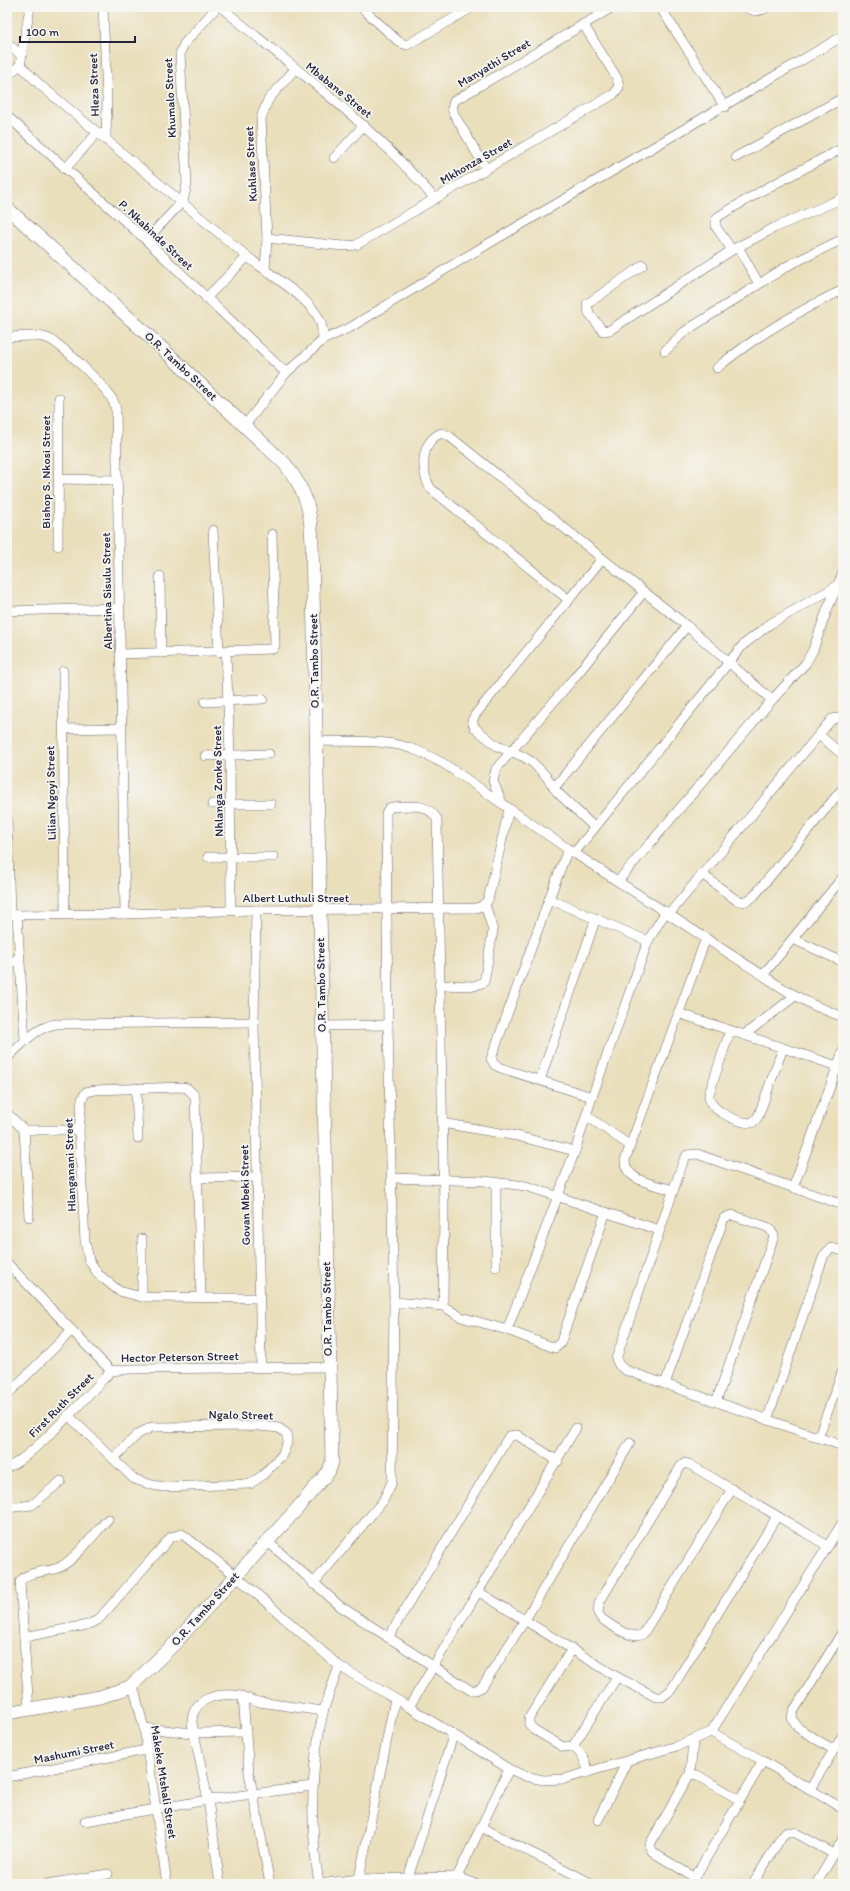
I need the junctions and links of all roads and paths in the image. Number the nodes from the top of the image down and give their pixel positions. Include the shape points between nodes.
1 (30, 7) edge
2 (103, 7) edge
3 (217, 7) edge
4 (220, 7) edge
5 (361, 7) edge
6 (474, 7) edge
7 (614, 7) edge
8 (660, 7) edge
9 (747, 7) edge
10 (768, 7) edge
11 (583, 24) junction
12 (843, 36) edge
13 (7, 43) edge
14 (21, 60) junction
15 (295, 69) junction
16 (7, 76) edge
17 (843, 98) edge
18 (725, 106) junction
19 (7, 116) edge
20 (364, 125) junction
21 (98, 132) junction
22 (106, 138) junction
23 (843, 148) edge
24 (736, 157) dead end
25 (334, 158) dead end
26 (65, 169) junction
27 (486, 169) junction
28 (843, 198) edge
29 (435, 199) junction
30 (182, 201) junction
31 (7, 208) edge
32 (267, 238) junction
33 (843, 238) edge
34 (146, 240) junction
35 (735, 249) junction
36 (247, 257) junction
37 (643, 266) dead end
38 (265, 269) junction
39 (759, 284) junction
40 (843, 290) edge
41 (206, 298) junction
42 (7, 337) edge
43 (323, 340) junction
44 (665, 350) dead end
45 (717, 368) dead end
46 (286, 373) junction
47 (59, 398) dead end
48 (244, 424) junction
49 (58, 479) junction
50 (117, 480) junction
51 (212, 530) dead end
52 (272, 534) dead end
53 (58, 546) dead end
54 (602, 559) junction
55 (843, 573) edge
56 (160, 576) dead end
57 (837, 586) junction
58 (643, 592) junction
59 (569, 600) junction
60 (119, 608) junction
61 (7, 611) edge
62 (687, 626) junction
63 (223, 652) junction
64 (160, 653) junction
65 (120, 654) junction
66 (729, 662) junction
67 (63, 671) dead end
68 (263, 699) dead end
69 (772, 700) junction
70 (228, 701) junction
71 (205, 702) dead end
72 (843, 721) edge
73 (121, 728) junction
74 (63, 729) junction
75 (819, 735) junction
76 (316, 740) junction
77 (511, 752) junction
78 (269, 754) dead end
79 (230, 755) junction
80 (843, 755) edge
81 (205, 756) dead end
82 (554, 788) junction
83 (843, 788) edge
84 (212, 804) dead end
85 (230, 804) junction
86 (271, 804) dead end
87 (506, 806) junction
88 (7, 819) edge
89 (594, 827) junction
90 (572, 850) junction
91 (274, 857) dead end
92 (208, 858) dead end
93 (231, 858) junction
94 (702, 874) junction
95 (843, 877) edge
96 (619, 880) junction
97 (549, 899) junction
98 (485, 904) junction
99 (320, 909) junction
100 (231, 910) junction
101 (256, 910) junction
102 (386, 910) junction
103 (438, 910) junction
104 (668, 913) junction
105 (125, 914) junction
106 (11, 915) edge
107 (65, 915) junction
108 (596, 918) junction
109 (706, 938) junction
110 (794, 939) junction
111 (648, 940) junction
112 (19, 957) junction
113 (843, 962) edge
114 (7, 967) edge
115 (763, 975) junction
116 (439, 985) junction
117 (795, 996) junction
118 (678, 1013) junction
119 (843, 1017) edge
120 (254, 1022) junction
121 (388, 1025) junction
122 (322, 1026) junction
123 (730, 1031) junction
124 (744, 1035) junction
125 (25, 1041) junction
126 (783, 1048) junction
127 (843, 1051) edge
128 (7, 1058) edge
129 (837, 1066) junction
130 (540, 1080) junction
131 (136, 1088) junction
132 (592, 1097) junction
133 (7, 1113) edge
134 (586, 1116) junction
135 (442, 1123) junction
136 (24, 1130) junction
137 (79, 1130) junction
138 (138, 1138) dead end
139 (629, 1145) junction
140 (575, 1151) junction
141 (198, 1178) junction
142 (257, 1178) junction
143 (391, 1178) junction
144 (443, 1180) junction
145 (496, 1182) junction
146 (793, 1188) junction
147 (673, 1190) junction
148 (558, 1196) junction
149 (843, 1204) edge
150 (606, 1212) junction
151 (29, 1217) dead end
152 (659, 1230) junction
153 (142, 1239) dead end
154 (843, 1251) edge
155 (7, 1263) edge
156 (496, 1267) dead end
157 (142, 1297) junction
158 (201, 1298) junction
159 (259, 1298) junction
160 (394, 1302) junction
161 (443, 1306) junction
162 (72, 1330) junction
163 (506, 1330) junction
164 (261, 1367) junction
165 (329, 1367) junction
166 (843, 1370) edge
167 (111, 1371) junction
168 (665, 1384) junction
169 (7, 1395) edge
170 (716, 1402) junction
171 (68, 1415) junction
172 (767, 1420) junction
173 (576, 1428) dead end
174 (818, 1438) junction
175 (630, 1443) dead end
176 (843, 1446) edge
177 (113, 1459) junction
178 (558, 1461) junction
179 (7, 1467) edge
180 (61, 1481) dead end
181 (732, 1489) junction
182 (7, 1508) edge
183 (777, 1516) junction
184 (108, 1519) dead end
185 (843, 1522) edge
186 (267, 1541) junction
187 (828, 1546) junction
188 (235, 1576) junction
189 (313, 1584) junction
190 (479, 1592) junction
191 (525, 1620) junction
192 (843, 1631) edge
193 (24, 1637) junction
194 (388, 1638) junction
195 (572, 1649) junction
196 (339, 1666) junction
197 (433, 1667) junction
198 (617, 1677) junction
199 (133, 1685) junction
200 (243, 1697) junction
201 (395, 1699) junction
202 (409, 1707) junction
203 (29, 1710) junction
204 (324, 1711) junction
205 (7, 1714) edge
206 (144, 1728) junction
207 (246, 1732) junction
208 (711, 1732) junction
209 (194, 1733) junction
210 (843, 1735) edge
211 (453, 1736) junction
212 (693, 1741) junction
213 (573, 1746) junction
214 (146, 1750) junction
215 (834, 1750) junction
216 (763, 1760) junction
217 (627, 1761) junction
218 (509, 1770) junction
219 (589, 1772) junction
220 (690, 1774) junction
221 (7, 1777) edge
222 (312, 1786) junction
223 (810, 1789) junction
224 (254, 1793) junction
225 (208, 1800) junction
226 (740, 1800) junction
227 (155, 1809) junction
228 (843, 1809) edge
229 (598, 1820) dead end
230 (85, 1821) dead end
231 (481, 1827) junction
232 (843, 1839) edge
233 (834, 1854) junction
234 (108, 1874) dead end
235 (457, 1877) junction
236 (408, 1878) junction
237 (359, 1879) junction
238 (693, 1880) edge
239 (75, 1882) edge
240 (472, 1883) edge
241 (47, 1884) edge
242 (167, 1884) edge
243 (220, 1884) edge
244 (270, 1884) edge
245 (319, 1884) edge
246 (593, 1884) edge
247 (753, 1884) edge
248 (816, 1884) edge

1 - 14 street
2 - 22 street, Hleza Street
3 - 30 street, Khumalo Street via 184,44 180,53 187,184
4 - 15 street, Mbabane Street
5 - 6 street via 399,42 407,45
7 - 11 street, Manyathi Street
8 - 18 street
9 - 10 street via 758,12
11 - 27 street, Manyathi Street via 454,101 454,114
11 - 27 street, Mkhonza Street via 616,75 618,90
12 - 18 street
13 - 14 street
14 - 16 street
14 - 21 street via 40,85
15 - 20 street, Mbabane Street
15 - 32 street, Kuhlase Street via 268,100 261,118
17 - 24 street
18 - 43 street via 351,327
19 - 26 street, P. Nkabinde Street
20 - 25 street
20 - 29 street, Mbabane Street via 407,166
21 - 22 street
21 - 26 street
22 - 30 street
23 - 35 street via 763,190 717,218 716,227
26 - 34 street, P. Nkabinde Street
27 - 29 street, Mkhonza Street
28 - 35 street via 774,228
29 - 32 street, Mkhonza Street via 353,246
30 - 34 street
30 - 36 street
31 - 48 street, O.R. Tambo Street
32 - 38 street, Kuhlase Street
33 - 39 street via 800,258
34 - 41 street, P. Nkabinde Street
35 - 37 street via 610,330 603,331 589,313 587,304
35 - 39 street
36 - 38 street
36 - 41 street
38 - 43 street via 315,311 322,324
39 - 44 street via 684,332
40 - 45 street via 769,331
41 - 46 street, P. Nkabinde Street
42 - 50 street, Albertina Sisulu Street via 48,338 111,396 116,410
43 - 46 street
46 - 48 street
47 - 49 street, Bishop S. Nkosi Street
48 - 76 street, O.R. Tambo Street via 285,464 301,487 308,505 312,528
49 - 50 street
49 - 53 street, Bishop S. Nkosi Street
50 - 60 street, Albertina Sisulu Street
51 - 63 street, Nhlanga Zonke Street
52 - 63 street via 275,645 273,649
54 - 58 street
54 - 59 street
54 - 59 street via 449,436 440,433 428,445 424,456 424,473 431,489
55 - 57 street
56 - 64 street
57 - 66 street via 770,624 743,645
57 - 69 street via 809,658
58 - 62 street
58 - 77 street
59 - 77 street via 473,718 473,724 479,732 497,746
60 - 61 street
60 - 65 street, Albertina Sisulu Street
62 - 66 street
62 - 82 street
63 - 64 street
63 - 70 street, Nhlanga Zonke Street
64 - 65 street
65 - 73 street, Albertina Sisulu Street
66 - 69 street
66 - 89 street
67 - 74 street, Lilian Ngoyi Street
68 - 70 street
69 - 96 street
70 - 71 street
70 - 79 street, Nhlanga Zonke Street
72 - 75 street via 833,718
73 - 74 street
73 - 105 street, Albertina Sisulu Street
74 - 107 street, Lilian Ngoyi Street
75 - 80 street
75 - 94 street
76 - 87 street via 391,744 418,751 446,765
76 - 99 street, O.R. Tambo Street
77 - 82 street via 532,762
77 - 87 street via 496,769 493,777 494,785
78 - 79 street
79 - 81 street
79 - 85 street, Nhlanga Zonke Street
82 - 89 street
83 - 94 street via 748,900 736,900
84 - 85 street
85 - 86 street
85 - 93 street, Nhlanga Zonke Street
87 - 90 street
87 - 98 street via 490,894
88 - 106 street
89 - 90 street
90 - 96 street
90 - 97 street
91 - 93 street
92 - 93 street
93 - 100 street, Nhlanga Zonke Street
94 - 104 street
95 - 110 street
96 - 104 street
97 - 108 street
97 - 130 street via 491,1059 497,1067
98 - 103 street, Albert Luthuli Street via 476,908
98 - 116 street via 493,931 484,982 474,986
99 - 101 street, Albert Luthuli Street
99 - 102 street, Albert Luthuli Street
99 - 122 street, O.R. Tambo Street
100 - 101 street, Albert Luthuli Street
100 - 105 street, Albert Luthuli Street
101 - 120 street, Govan Mbeki Street
102 - 103 street, Albert Luthuli Street
102 - 103 street via 386,813 388,808 392,807 429,809 437,819
102 - 121 street
103 - 116 street
104 - 109 street
104 - 111 street
105 - 107 street, Albert Luthuli Street
106 - 107 street, Albert Luthuli Street
106 - 112 street
108 - 111 street
108 - 130 street
109 - 115 street
109 - 118 street
110 - 113 street
110 - 115 street
111 - 132 street
112 - 114 street
112 - 125 street
115 - 117 street
116 - 135 street
117 - 119 street
117 - 124 street
118 - 123 street
118 - 139 street
120 - 125 street via 56,1024 42,1028
120 - 142 street, Govan Mbeki Street
121 - 122 street
121 - 143 street
122 - 165 street, O.R. Tambo Street
123 - 124 street
123 - 126 street via 709,1100 716,1110 742,1120 752,1122 758,1117
124 - 126 street
125 - 128 street
126 - 129 street
127 - 129 street
129 - 146 street
130 - 132 street
131 - 137 street, Hlanganani Street via 86,1092 82,1099
131 - 138 street
131 - 141 street, Hlanganani Street via 182,1087 193,1093 196,1104
132 - 134 street
133 - 136 street
134 - 139 street
134 - 140 street
135 - 140 street via 517,1136
135 - 144 street
136 - 137 street
136 - 151 street
137 - 157 street, Hlanganani Street via 85,1241 89,1260 98,1274 112,1286 126,1294
139 - 147 street via 625,1164 630,1175
140 - 148 street
141 - 142 street
141 - 158 street, Hlanganani Street
142 - 159 street, Govan Mbeki Street
143 - 144 street
143 - 160 street
144 - 145 street
144 - 161 street
145 - 148 street via 526,1186
145 - 156 street
146 - 147 street via 693,1154 687,1156 683,1162
146 - 149 street
147 - 152 street
148 - 150 street
148 - 163 street
150 - 152 street
150 - 163 street via 558,1346 551,1348
152 - 168 street via 616,1359 625,1370
153 - 157 street
154 - 172 street via 834,1248 828,1250 821,1261
155 - 162 street, Hector Peterson Street
157 - 158 street, Hlanganani Street
158 - 159 street, Hlanganani Street
159 - 164 street, Govan Mbeki Street
160 - 161 street
160 - 189 street via 392,1482 388,1494 378,1508
161 - 163 street via 462,1317
162 - 167 street, Hector Peterson Street
162 - 169 street
164 - 165 street, Hector Peterson Street
164 - 167 street, Hector Peterson Street
165 - 186 street, O.R. Tambo Street via 332,1457 329,1471
166 - 174 street
167 - 171 street, First Ruth Street
168 - 170 street
168 - 170 street via 724,1218 729,1215 739,1217 770,1229 774,1236
170 - 172 street
171 - 177 street, Ngalo Street
171 - 179 street, First Ruth Street via 28,1455
172 - 174 street
173 - 178 street
174 - 176 street
175 - 191 street
177 - 177 street, Ngalo Street via 134,1479 152,1485 164,1487 250,1484 263,1476 282,1455 288,1443 287,1434 278,1428 259,1426 152,1427 138,1434
178 - 190 street
178 - 194 street via 517,1435 509,1436
180 - 182 street via 32,1505
181 - 181 street via 689,1464 682,1465 599,1603 598,1613 601,1618 632,1636 643,1634
181 - 183 street
183 - 187 street
183 - 198 street via 666,1696 656,1697
184 - 193 street via 62,1566 22,1578 20,1586
185 - 187 street
186 - 188 street, O.R. Tambo Street
186 - 189 street
187 - 208 street
188 - 193 street via 186,1536 178,1534 171,1537 98,1620 90,1624
188 - 196 street
188 - 199 street, O.R. Tambo Street
189 - 194 street via 340,1606
190 - 191 street
190 - 197 street
191 - 195 street
191 - 197 street via 479,1689 470,1690
192 - 215 street via 793,1712 792,1718 798,1728
193 - 203 street
194 - 197 street
195 - 198 street
195 - 213 street via 528,1721 532,1729 563,1747
196 - 201 street
196 - 204 street
197 - 202 street
198 - 213 street
199 - 203 street, O.R. Tambo Street via 112,1695
199 - 206 street, Makeke Mtshali Street
200 - 204 street via 254,1702
200 - 207 street
200 - 209 street via 234,1695 202,1700 192,1714
201 - 202 street
201 - 237 street
202 - 211 street
203 - 205 street, O.R. Tambo Street
204 - 222 street
206 - 209 street
206 - 214 street, Makeke Mtshali Street
207 - 209 street
207 - 224 street via 249,1773
208 - 212 street
208 - 216 street
209 - 225 street
210 - 215 street
211 - 218 street
211 - 236 street
212 - 217 street
212 - 220 street
213 - 219 street via 583,1757
214 - 221 street, Mashumi Street
214 - 227 street, Makeke Mtshali Street
215 - 223 street
216 - 223 street
216 - 226 street
217 - 219 street
217 - 229 street
218 - 219 street via 543,1780 564,1779
218 - 231 street
220 - 226 street via 697,1775
220 - 238 street via 650,1844 652,1851
222 - 224 street
222 - 245 street via 314,1854
223 - 228 street
224 - 225 street
224 - 244 street
225 - 227 street
225 - 243 street
226 - 238 street
227 - 230 street
227 - 242 street, Makeke Mtshali Street
231 - 235 street
231 - 246 street
232 - 233 street
233 - 247 street via 794,1832 787,1832
233 - 248 street
234 - 239 street
235 - 236 street
235 - 240 street
236 - 237 street
237 - 245 street
239 - 241 street

